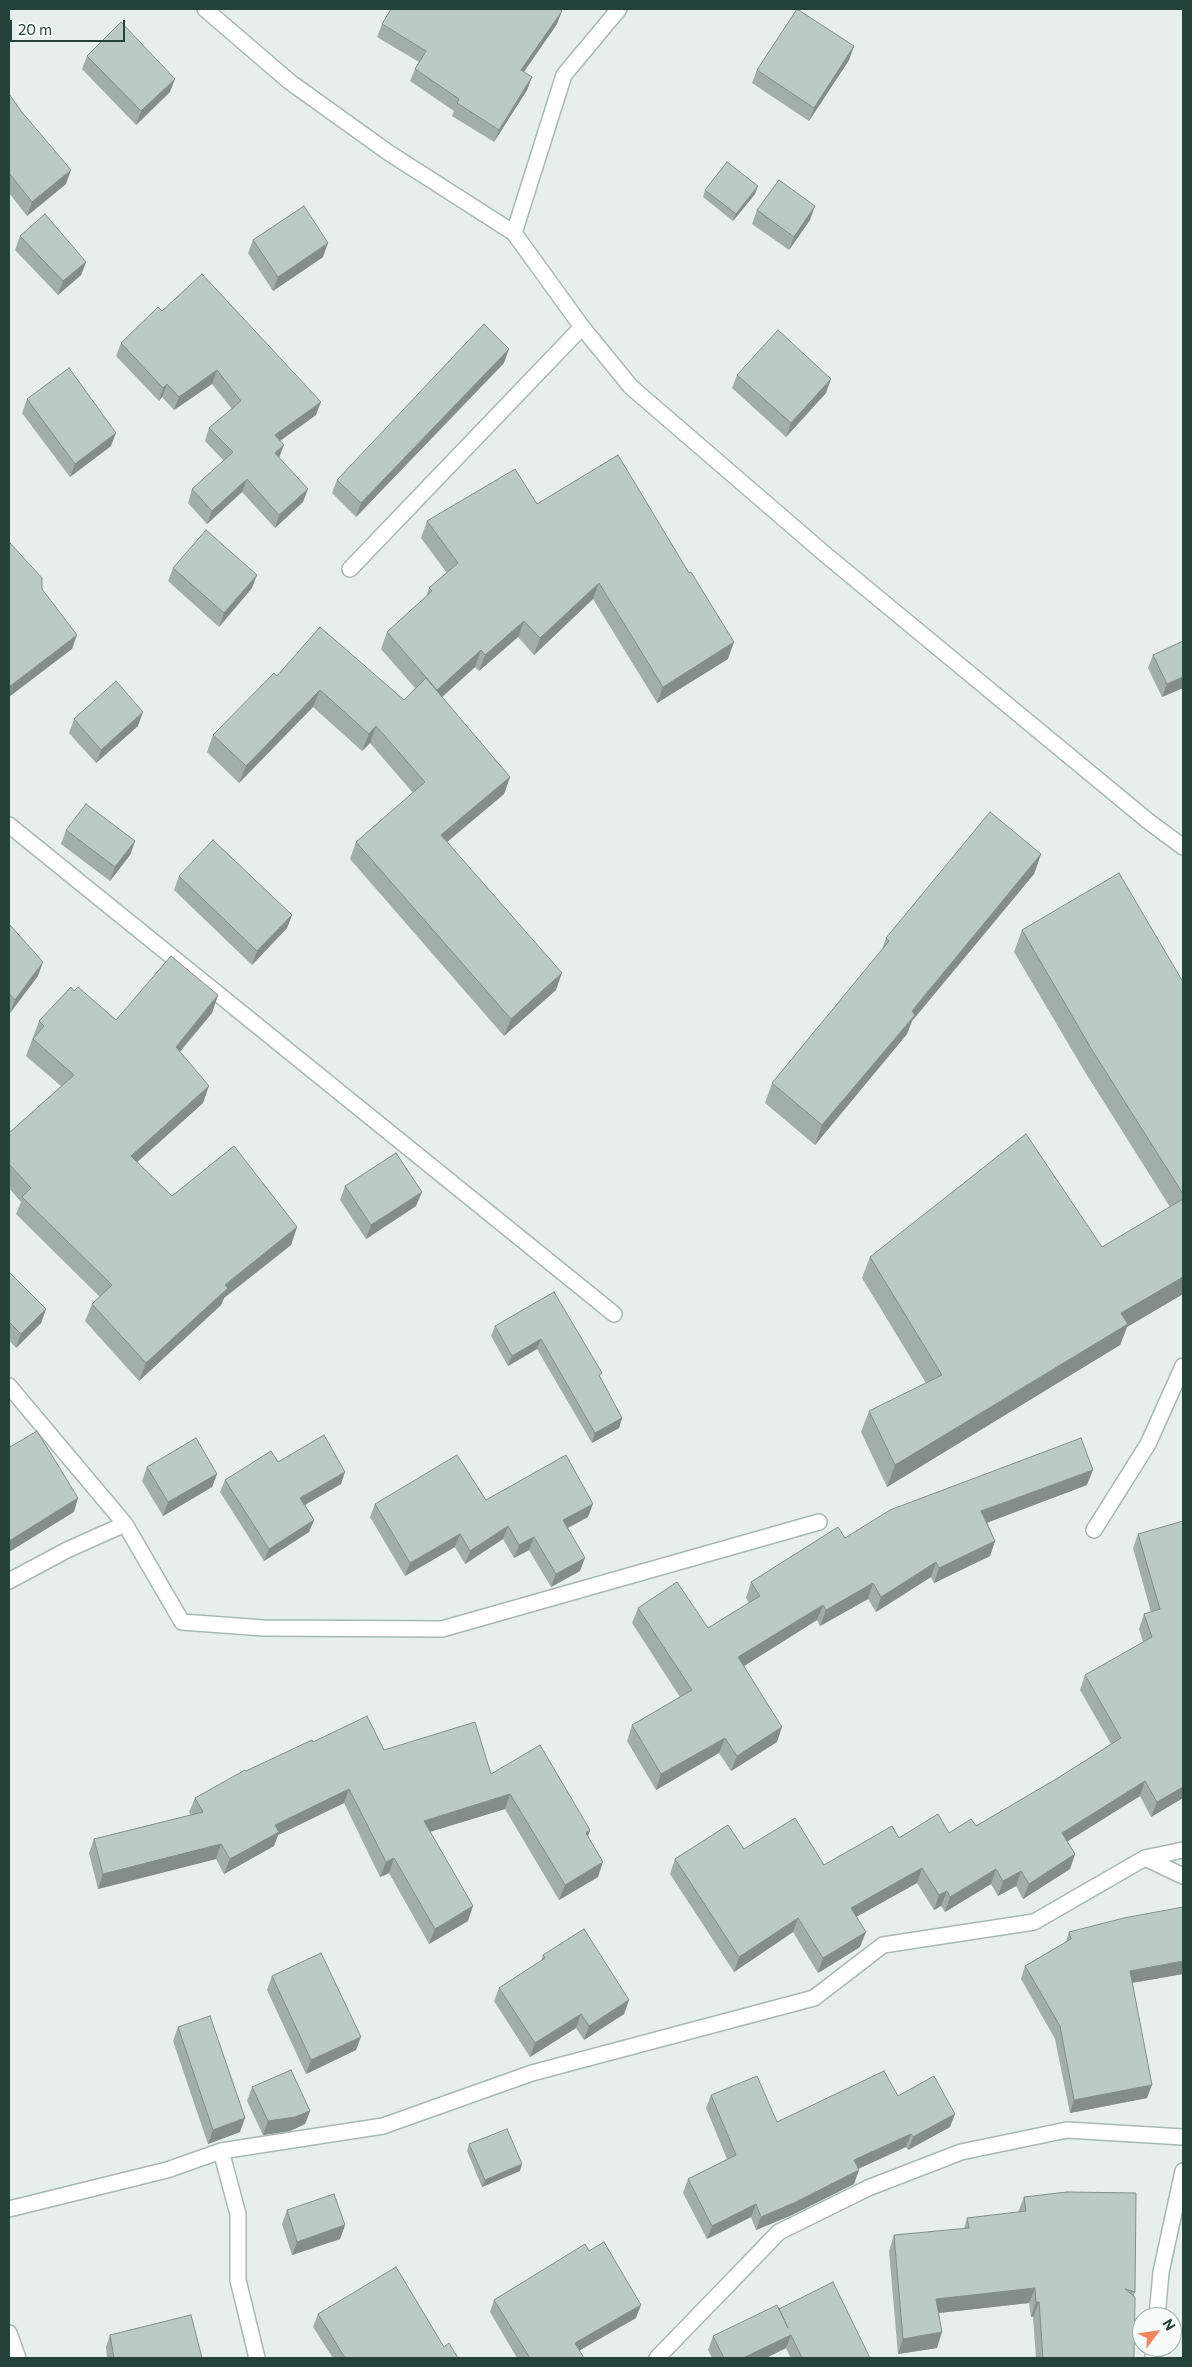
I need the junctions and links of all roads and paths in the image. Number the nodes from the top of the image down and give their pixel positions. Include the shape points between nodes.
1 (205, 9) edge
2 (619, 9) edge
3 (514, 233) junction
4 (582, 327) junction
5 (350, 569) dead end
6 (9, 825) edge
7 (1183, 847) edge
8 (614, 1314) dead end
9 (1183, 1366) edge
10 (9, 1386) edge
11 (819, 1522) dead end
12 (126, 1524) junction
13 (1094, 1530) dead end
14 (9, 1580) edge
15 (1183, 1850) edge
16 (1145, 1858) junction
17 (1183, 1876) edge
18 (1183, 2137) edge
19 (221, 2150) junction
20 (1183, 2171) edge
21 (9, 2209) edge
22 (1158, 2307) edge
23 (9, 2333) edge
24 (18, 2358) edge
25 (258, 2358) edge
26 (657, 2358) edge

1 - 3 street via 290,82 389,153
2 - 3 street via 564,75
3 - 4 street
4 - 5 street
4 - 7 street via 631,387 826,556
6 - 8 street
9 - 13 street via 1148,1444
10 - 12 street
11 - 12 street via 442,1629 264,1628 182,1622
12 - 14 street
15 - 16 street
16 - 17 street
16 - 19 street via 1034,1922 883,1945 814,1998 532,2072 383,2126
18 - 26 street via 1067,2130 961,2152 868,2188 779,2232
19 - 21 street via 167,2170
19 - 25 street via 238,2214 238,2280
20 - 22 street via 1161,2272
23 - 24 street

